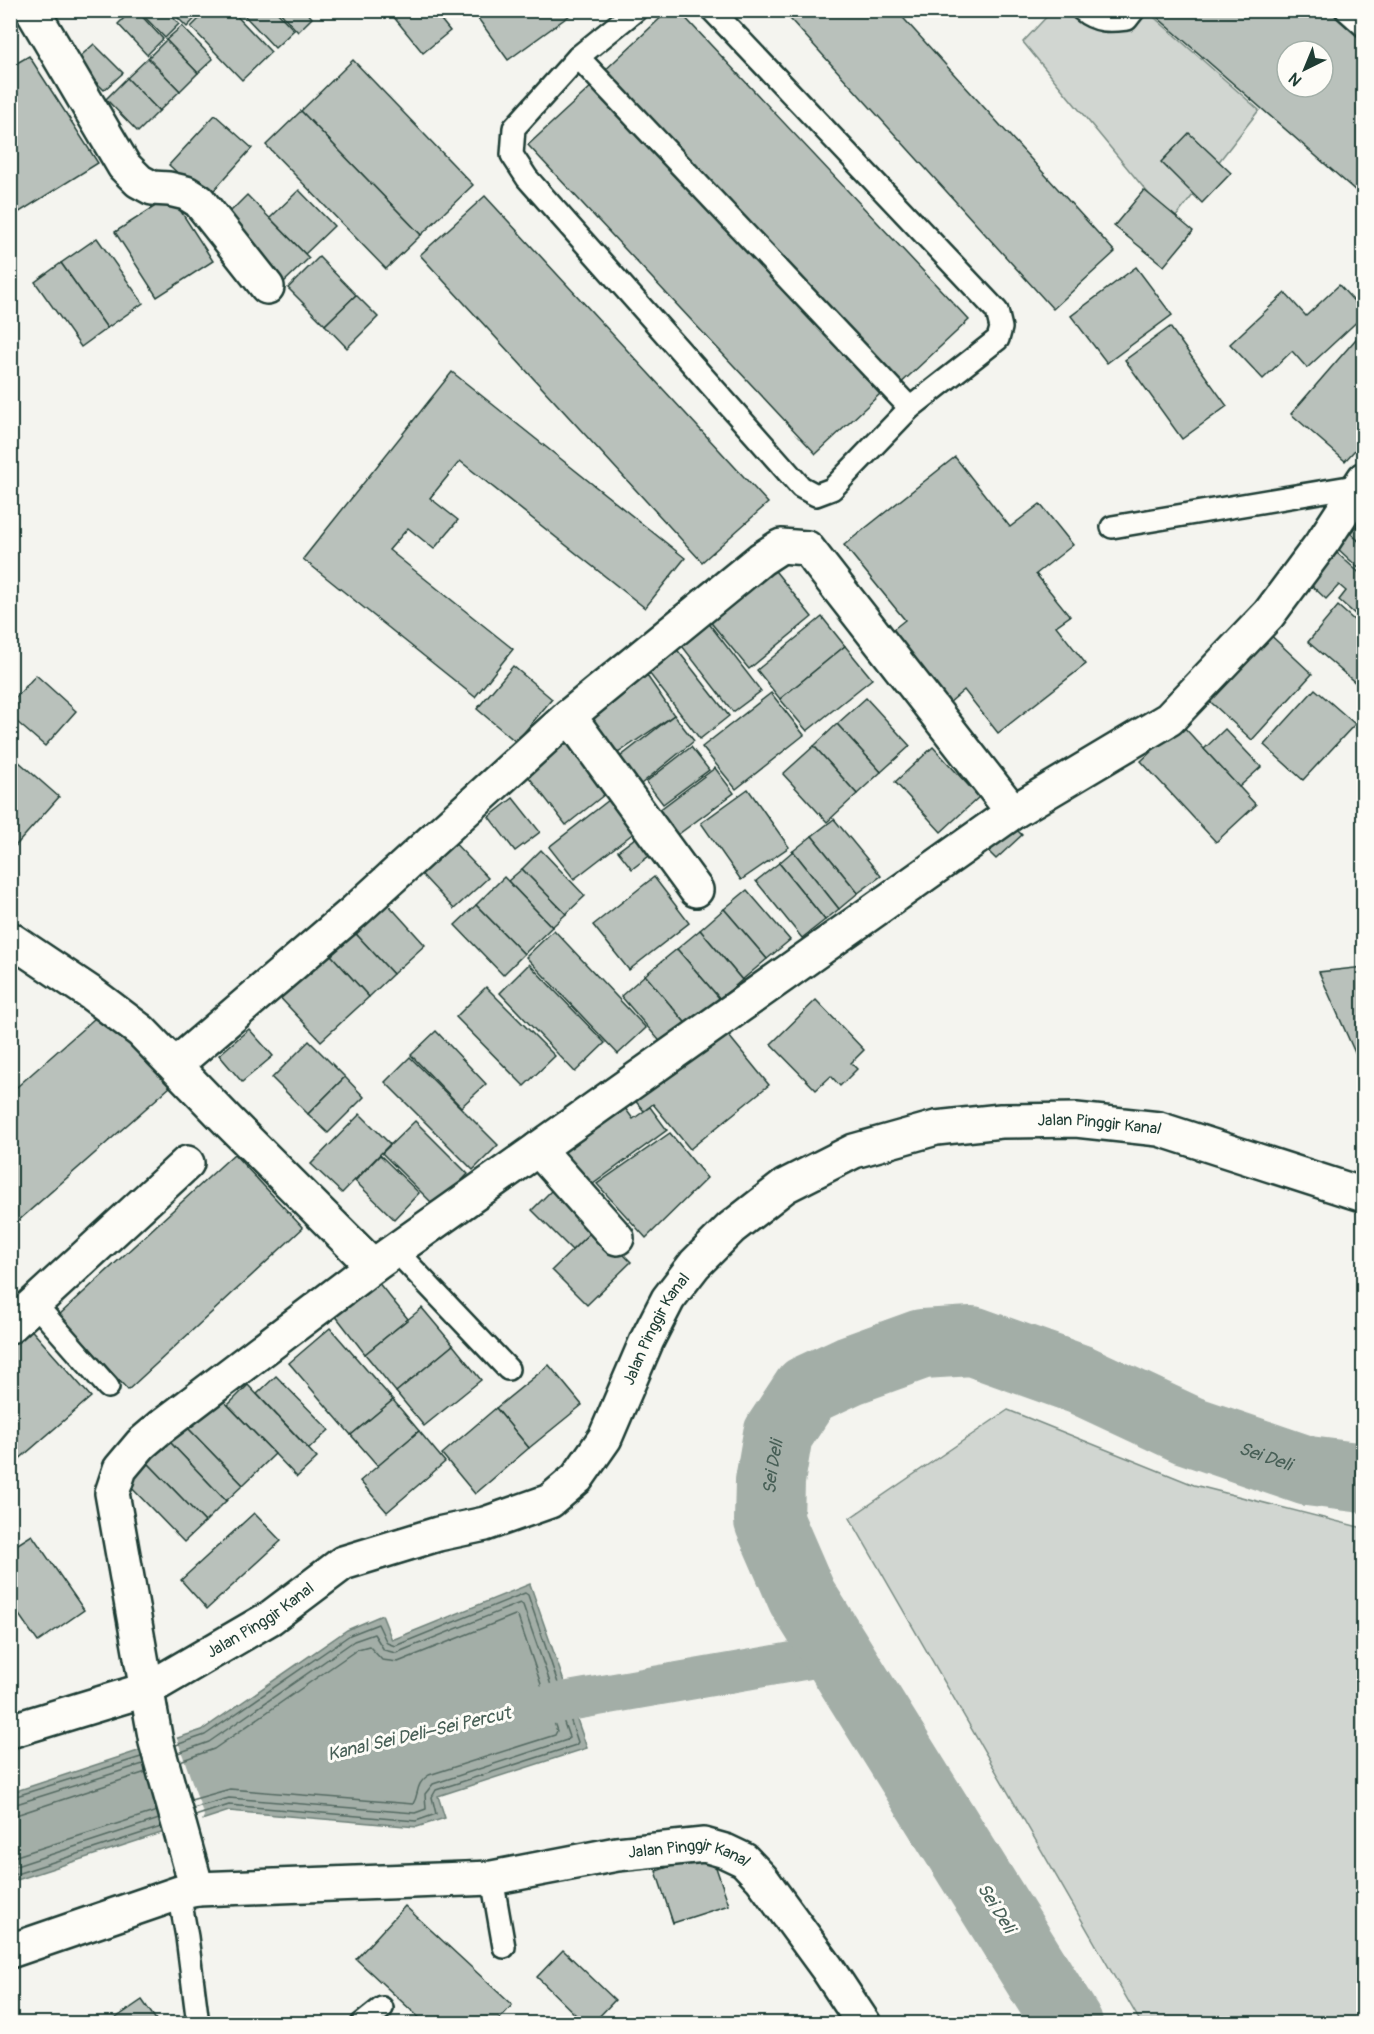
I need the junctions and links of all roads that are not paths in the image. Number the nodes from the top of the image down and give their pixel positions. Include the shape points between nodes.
1 (32, 10) edge
2 (636, 10) edge
3 (712, 10) edge
4 (1082, 10) edge
5 (1134, 10) edge
6 (1346, 10) edge
7 (1364, 26) edge
8 (578, 57) junction
9 (267, 286) dead end
10 (910, 408) junction
11 (1362, 482) edge
12 (1112, 527) dead end
13 (569, 716) junction
14 (1013, 812) junction
15 (696, 890) dead end
16 (10, 939) edge
17 (175, 1065) junction
18 (537, 1149) junction
19 (187, 1163) dead end
20 (1364, 1195) edge
21 (617, 1238) dead end
22 (385, 1258) junction
23 (35, 1304) junction
24 (10, 1326) edge
25 (508, 1369) dead end
26 (108, 1387) dead end
27 (148, 1689) junction
28 (10, 1731) edge
29 (492, 1878) junction
30 (188, 1891) junction
31 (504, 1947) dead end
32 (10, 1951) edge
33 (382, 2008) dead end
34 (198, 2024) edge
35 (362, 2024) edge
36 (864, 2024) edge

1 - 9 street via 124,166 152,188 186,193 199,201
2 - 8 lane
3 - 10 lane via 997,311 1001,328 998,339
4 - 5 lane via 1092,18 1107,21 1127,19
6 - 7 lane
8 - 10 lane
8 - 10 lane via 514,128 512,156 527,178 801,488 816,495 832,489
11 - 12 lane
11 - 14 street via 1269,614 1169,719
13 - 14 street via 761,559 781,546 807,548
13 - 15 street
13 - 17 street via 355,910
14 - 18 street
16 - 17 street via 141,1030
17 - 22 street via 229,1122
18 - 21 street
18 - 22 street
19 - 23 street
20 - 27 street, Jalan Pinggir Kanal via 1159,1129 1076,1120 1000,1121 936,1128 854,1151 785,1186 731,1228 695,1264 668,1299 605,1438 577,1478 550,1501 485,1524 343,1563 270,1617
22 - 25 lane
22 - 27 street via 161,1427 120,1469 112,1493
23 - 24 street
23 - 26 lane
27 - 28 street, Jalan Pinggir Kanal
27 - 30 street via 156,1743 188,1852
29 - 30 street, Jalan Pinggir Kanal
29 - 31 lane
29 - 36 street, Jalan Pinggir Kanal via 628,1853 704,1845 725,1851 744,1860 762,1879
30 - 32 street, Jalan Pinggir Kanal
30 - 34 lane via 187,1937
33 - 35 lane

